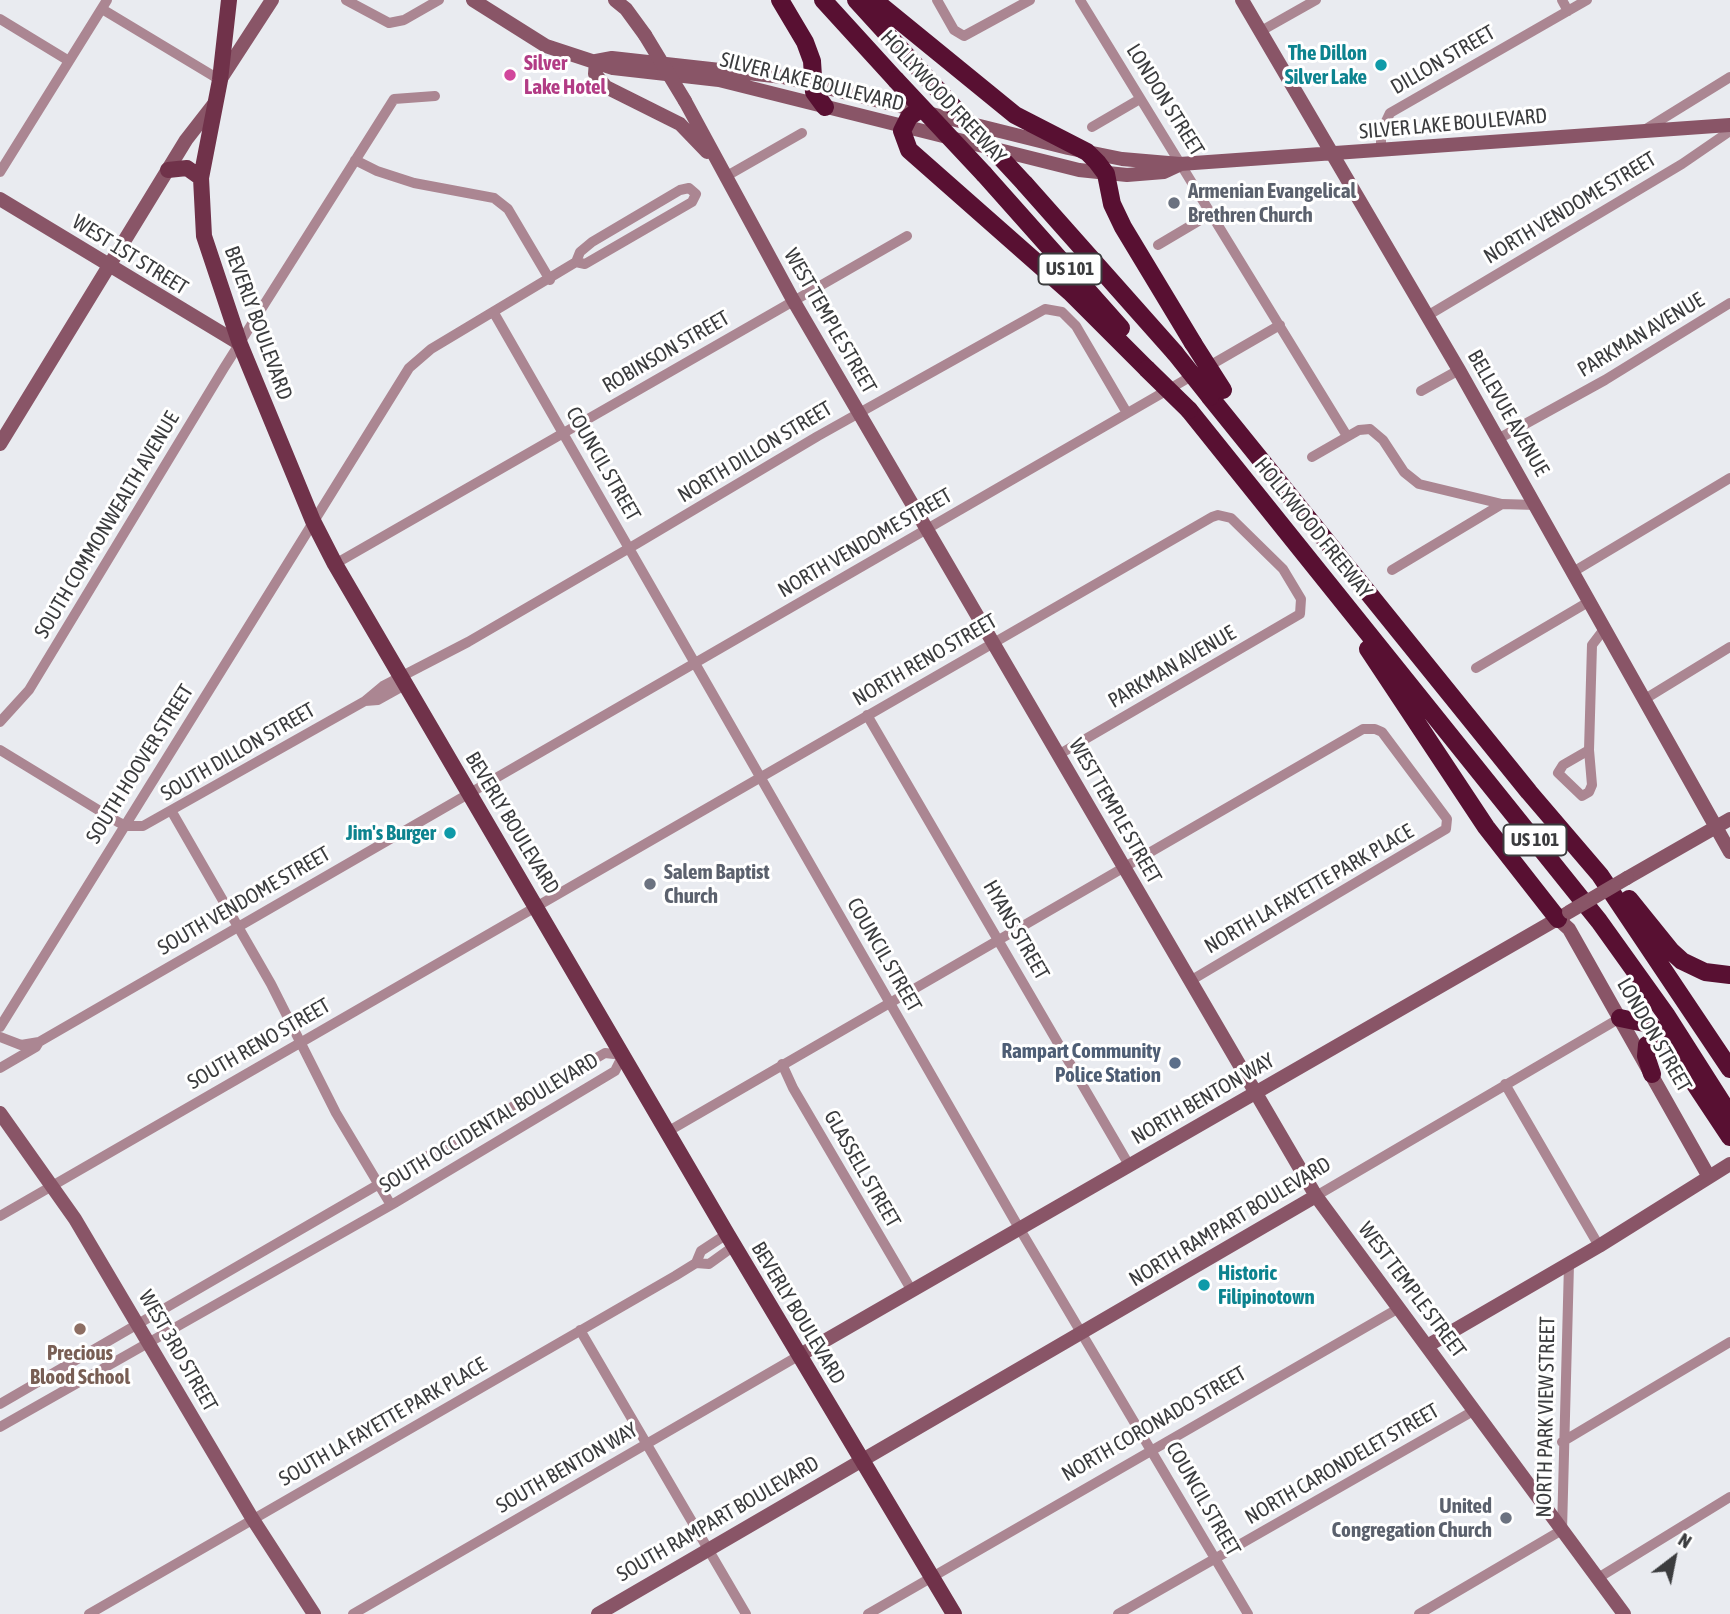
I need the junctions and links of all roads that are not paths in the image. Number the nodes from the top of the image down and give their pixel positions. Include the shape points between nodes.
1 (229, 0) edge
2 (272, 0) edge
3 (346, 0) edge
4 (439, 0) edge
5 (473, 0) edge
6 (780, 0) edge
7 (823, 0) edge
8 (856, 0) edge
9 (874, 0) edge
10 (937, 0) edge
11 (1030, 0) edge
12 (1080, 0) edge
13 (1242, 0) edge
14 (1316, 0) edge
15 (1562, 0) edge
16 (1587, 0) edge
17 (625, 3) edge
18 (104, 4) edge
19 (1568, 11) junction
20 (0, 19) edge
21 (1261, 31) junction
22 (69, 61) junction
23 (596, 61) junction
24 (1730, 77) edge
25 (220, 80) junction
26 (812, 83) junction
27 (435, 96) dead end
28 (1140, 99) junction
29 (214, 104) junction
30 (825, 107) junction
31 (919, 110) junction
32 (1730, 125) edge
33 (903, 127) junction
34 (1092, 127) dead end
35 (1645, 129) junction
36 (1730, 131) edge
37 (802, 133) dead end
38 (1381, 151) junction
39 (1087, 152) junction
40 (1332, 154) junction
41 (715, 158) junction
42 (355, 160) junction
43 (1180, 164) junction
44 (168, 170) junction
45 (0, 172) edge
46 (1105, 174) junction
47 (725, 177) junction
48 (201, 178) junction
49 (0, 199) edge
50 (1212, 213) junction
51 (907, 236) dead end
52 (1158, 246) dead end
53 (576, 262) junction
54 (109, 266) junction
55 (550, 279) junction
56 (793, 300) junction
57 (1730, 303) edge
58 (494, 313) junction
59 (1427, 316) junction
60 (1280, 325) junction
61 (240, 344) junction
62 (1150, 367) junction
63 (1459, 370) junction
64 (1421, 391) dead end
65 (1217, 394) junction
66 (859, 413) junction
67 (1127, 413) junction
68 (563, 433) junction
69 (1347, 436) junction
70 (1498, 439) junction
71 (0, 444) edge
72 (1312, 457) dead end
73 (1730, 478) edge
74 (1502, 503) junction
75 (1536, 505) junction
76 (313, 521) junction
77 (926, 528) junction
78 (629, 548) junction
79 (334, 564) junction
80 (1392, 570) dead end
81 (1573, 572) junction
82 (1324, 578) junction
83 (1590, 601) junction
84 (1302, 610) joint
85 (1605, 628) junction
86 (992, 643) junction
87 (1730, 647) edge
88 (696, 662) junction
89 (1476, 668) dead end
90 (403, 681) junction
91 (1645, 699) junction
92 (867, 715) junction
93 (0, 722) edge
94 (0, 750) edge
95 (1589, 750) junction
96 (1058, 755) junction
97 (761, 776) junction
98 (469, 792) junction
99 (172, 812) junction
100 (1730, 819) edge
101 (127, 826) junction
102 (1716, 828) junction
103 (1730, 852) edge
104 (1124, 867) junction
105 (1600, 875) junction
106 (537, 907) junction
107 (1563, 915) junction
108 (238, 927) junction
109 (999, 939) junction
110 (1730, 975) edge
111 (1190, 981) junction
112 (890, 1002) junction
113 (1619, 1018) junction
114 (0, 1027) edge
115 (0, 1037) edge
116 (39, 1042) junction
117 (301, 1042) junction
118 (1669, 1044) junction
119 (623, 1055) junction
120 (782, 1064) junction
121 (0, 1068) edge
122 (1730, 1069) edge
123 (1652, 1074) junction
124 (1505, 1084) junction
125 (1255, 1093) junction
126 (0, 1113) edge
127 (1729, 1128) edge
128 (667, 1132) junction
129 (1730, 1164) edge
130 (1129, 1165) junction
131 (1709, 1177) junction
132 (379, 1184) junction
133 (54, 1185) junction
134 (1316, 1196) junction
135 (391, 1205) junction
136 (0, 1216) edge
137 (1020, 1229) junction
138 (730, 1240) junction
139 (1599, 1246) junction
140 (696, 1263) junction
141 (1569, 1264) junction
142 (912, 1291) junction
143 (1399, 1308) junction
144 (138, 1324) junction
145 (580, 1330) junction
146 (1083, 1333) junction
147 (1730, 1342) edge
148 (148, 1343) junction
149 (1427, 1346) junction
150 (800, 1355) junction
151 (0, 1404) edge
152 (1475, 1410) junction
153 (0, 1427) edge
154 (1562, 1442) junction
155 (647, 1444) junction
156 (1152, 1449) junction
157 (860, 1461) junction
158 (1730, 1497) edge
159 (253, 1518) junction
160 (1562, 1530) junction
161 (710, 1548) junction
162 (1215, 1558) junction
163 (931, 1577) junction
164 (1598, 1578) junction
165 (89, 1614) edge
166 (314, 1614) edge
167 (353, 1614) edge
168 (598, 1614) edge
169 (746, 1614) edge
170 (868, 1614) edge
171 (954, 1614) edge
172 (1118, 1614) edge
173 (1248, 1614) edge
174 (1419, 1614) edge
175 (1624, 1614) edge

1 - 25 main road, BEVERLY BOULEVARD
2 - 25 main road
3 - 4 street via 389,23 404,20
5 - 23 main road, SILVER LAKE BOULEVARD via 546,47
6 - 26 highway via 813,61
7 - 62 highway, HOLLYWOOD FREEWAY / US 101, bridge via 984,174
8 - 65 highway, HOLLYWOOD FREEWAY / US 101, bridge
9 - 39 highway via 1015,115
10 - 11 street via 960,35 967,36
12 - 28 street, LONDON STREET
13 - 21 main road, BELLEVUE AVENUE
14 - 21 street
15 - 19 street
16 - 19 street, DILLON STREET
17 - 41 main road, WEST TEMPLE STREET, bridge
18 - 22 street
18 - 25 street
19 - 38 street, DILLON STREET via 1390,113 1381,132
20 - 22 street
21 - 40 main road, BELLEVUE AVENUE
22 - 45 street
23 - 26 main road, SILVER LAKE BOULEVARD via 612,58 741,71
23 - 30 main road, SILVER LAKE BOULEVARD via 613,68 719,80
23 - 41 main road via 595,74 606,87 680,124
24 - 35 street, NORTH VENDOME STREET
25 - 29 main road, BEVERLY BOULEVARD
26 - 30 highway
26 - 31 main road, SILVER LAKE BOULEVARD
27 - 42 street, SOUTH COMMONWEALTH AVENUE via 394,99
28 - 34 street
28 - 43 street, LONDON STREET
29 - 44 main road
29 - 48 main road, BEVERLY BOULEVARD
30 - 33 main road, SILVER LAKE BOULEVARD
31 - 33 highway
31 - 39 main road, SILVER LAKE BOULEVARD
32 - 35 main road, SILVER LAKE BOULEVARD
33 - 46 main road, SILVER LAKE BOULEVARD
33 - 62 highway via 904,143 916,158
35 - 38 main road, SILVER LAKE BOULEVARD
36 - 59 street, NORTH VENDOME STREET
37 - 47 street
38 - 40 main road, SILVER LAKE BOULEVARD
39 - 43 main road, SILVER LAKE BOULEVARD
39 - 46 highway
40 - 43 main road, SILVER LAKE BOULEVARD
40 - 59 main road, BELLEVUE AVENUE
41 - 47 main road, WEST TEMPLE STREET
42 - 55 street via 414,183 494,198 508,209
42 - 61 street, SOUTH COMMONWEALTH AVENUE
43 - 46 main road, SILVER LAKE BOULEVARD via 1164,172
43 - 50 street, LONDON STREET
44 - 48 main road via 187,168
44 - 54 main road
46 - 65 highway, bridge via 1116,215 1193,344
47 - 56 main road, WEST TEMPLE STREET
48 - 61 main road, BEVERLY BOULEVARD via 204,236
49 - 54 main road, WEST 1ST STREET
50 - 52 street
50 - 60 street, LONDON STREET
51 - 56 street, ROBINSON STREET
53 - 53 street via 585,264 692,202 696,194 689,188 680,190 592,242
53 - 55 street, SOUTH HOOVER STREET
54 - 61 main road, WEST 1ST STREET
54 - 71 main road
55 - 58 street, SOUTH HOOVER STREET
56 - 66 main road, WEST TEMPLE STREET
56 - 68 street, ROBINSON STREET
57 - 70 street, PARKMAN AVENUE
58 - 68 street, COUNCIL STREET
58 - 76 street, SOUTH HOOVER STREET via 416,359
59 - 63 main road, BELLEVUE AVENUE
60 - 67 street, NORTH VENDOME STREET
60 - 69 street, LONDON STREET
61 - 76 main road, BEVERLY BOULEVARD
61 - 93 street, SOUTH COMMONWEALTH AVENUE via 29,690
62 - 82 highway, HOLLYWOOD FREEWAY / US 101, bridge
63 - 64 street
63 - 70 main road, BELLEVUE AVENUE
65 - 105 highway, HOLLYWOOD FREEWAY / US 101 via 1269,468
66 - 67 street, NORTH DILLON STREET via 1038,312 1051,309 1062,312 1076,326
66 - 77 main road, WEST TEMPLE STREET
66 - 78 street, NORTH DILLON STREET
67 - 77 street, NORTH VENDOME STREET
68 - 78 street, COUNCIL STREET
68 - 79 street, ROBINSON STREET
69 - 72 street
69 - 74 street via 1370,429 1419,484
70 - 75 main road, BELLEVUE AVENUE
73 - 81 street
74 - 75 street
74 - 80 street
75 - 81 main road, BELLEVUE AVENUE
76 - 79 main road, BEVERLY BOULEVARD
76 - 101 street, SOUTH HOOVER STREET
77 - 86 main road, WEST TEMPLE STREET
77 - 88 street, NORTH VENDOME STREET
78 - 88 street, COUNCIL STREET
78 - 90 street, NORTH DILLON STREET
79 - 90 main road, BEVERLY BOULEVARD
81 - 83 main road, BELLEVUE AVENUE
82 - 107 highway via 1486,827
82 - 127 highway, HOLLYWOOD FREEWAY / US 101 via 1600,921 1667,1016
83 - 85 main road, BELLEVUE AVENUE
83 - 89 street
84 - 86 street, NORTH RENO STREET via 1301,599 1283,569 1231,518 1218,514
84 - 96 street, PARKMAN AVENUE
85 - 91 main road, BELLEVUE AVENUE
85 - 95 street via 1592,645
86 - 92 street, NORTH RENO STREET
86 - 96 main road, WEST TEMPLE STREET
87 - 91 street
88 - 97 street, COUNCIL STREET
88 - 98 street, NORTH VENDOME STREET
90 - 98 main road, BEVERLY BOULEVARD
90 - 99 street, SOUTH DILLON STREET via 372,692 365,701
91 - 102 main road, BELLEVUE AVENUE
92 - 97 street, NORTH RENO STREET
92 - 109 street, HYANS STREET
94 - 101 street
95 - 95 street via 1558,773 1582,796 1592,785
96 - 104 main road, WEST TEMPLE STREET
97 - 106 street, NORTH RENO STREET
97 - 112 street, COUNCIL STREET
98 - 106 main road, BEVERLY BOULEVARD
98 - 108 street, SOUTH VENDOME STREET
99 - 101 street, SOUTH DILLON STREET via 142,826
99 - 108 street
100 - 102 main road, NORTH BENTON WAY
101 - 114 street, SOUTH HOOVER STREET
102 - 103 main road, BELLEVUE AVENUE
102 - 107 main road, NORTH BENTON WAY, bridge
104 - 109 street
104 - 111 main road, WEST TEMPLE STREET
104 - 111 street, NORTH LA FAYETTE PARK PLACE via 1363,729 1382,732 1447,819 1446,829
105 - 110 highway via 1625,894 1682,961 1705,972
105 - 122 highway, HOLLYWOOD FREEWAY / US 101
106 - 117 street, SOUTH RENO STREET
106 - 119 main road, BEVERLY BOULEVARD
107 - 113 main road, LONDON STREET
107 - 125 main road, NORTH BENTON WAY
108 - 116 street, SOUTH VENDOME STREET
108 - 117 street
109 - 112 street
109 - 130 street, HYANS STREET
111 - 125 main road, WEST TEMPLE STREET
112 - 120 street
112 - 137 street, COUNCIL STREET
113 - 118 highway via 1649,1024
113 - 123 main road, LONDON STREET
113 - 124 street, NORTH RAMPART BOULEVARD
115 - 116 street via 21,1045
116 - 121 street, SOUTH VENDOME STREET
117 - 132 street
117 - 133 street, SOUTH RENO STREET
118 - 123 highway via 1655,1040 1647,1045
118 - 127 highway
119 - 128 main road, BEVERLY BOULEVARD
119 - 132 street, SOUTH OCCIDENTAL BOULEVARD via 605,1053
119 - 135 street, SOUTH OCCIDENTAL BOULEVARD via 615,1071
120 - 128 street
120 - 142 street, GLASSELL STREET
123 - 131 main road, LONDON STREET
124 - 134 street, NORTH RAMPART BOULEVARD
124 - 139 street
125 - 130 main road, NORTH BENTON WAY
125 - 134 main road, WEST TEMPLE STREET
126 - 133 main road, WEST 3RD STREET
128 - 138 main road, BEVERLY BOULEVARD
129 - 131 main road
130 - 137 main road, NORTH BENTON WAY
131 - 139 main road
132 - 135 street
132 - 144 street, SOUTH OCCIDENTAL BOULEVARD
133 - 136 street, SOUTH RENO STREET
133 - 144 main road, WEST 3RD STREET
134 - 143 main road, WEST TEMPLE STREET
134 - 146 main road, NORTH RAMPART BOULEVARD
135 - 148 street, SOUTH OCCIDENTAL BOULEVARD
137 - 142 main road, NORTH BENTON WAY
137 - 146 street, COUNCIL STREET
138 - 140 street, SOUTH LA FAYETTE PARK PLACE via 701,1251
138 - 140 street, SOUTH LA FAYETTE PARK PLACE via 709,1264
138 - 150 main road, BEVERLY BOULEVARD
139 - 141 main road
140 - 145 street, SOUTH LA FAYETTE PARK PLACE
141 - 149 main road
141 - 154 street, NORTH PARK VIEW STREET
142 - 150 main road, NORTH BENTON WAY
143 - 149 main road, WEST TEMPLE STREET
143 - 156 street, NORTH CORONADO STREET
144 - 148 main road, WEST 3RD STREET
144 - 151 street, SOUTH OCCIDENTAL BOULEVARD
145 - 155 street
145 - 159 street, SOUTH LA FAYETTE PARK PLACE
146 - 156 street, COUNCIL STREET
146 - 157 main road, NORTH RAMPART BOULEVARD
147 - 154 street
148 - 153 street, SOUTH OCCIDENTAL BOULEVARD
148 - 159 main road, WEST 3RD STREET
149 - 152 main road, WEST TEMPLE STREET
150 - 155 street, SOUTH BENTON WAY
150 - 157 main road, BEVERLY BOULEVARD
152 - 160 main road, WEST TEMPLE STREET
152 - 162 street, NORTH CARONDELET STREET
154 - 160 street, NORTH PARK VIEW STREET
155 - 161 street
155 - 167 street, SOUTH BENTON WAY
156 - 162 street, COUNCIL STREET
156 - 163 street, NORTH CORONADO STREET
157 - 161 main road, SOUTH RAMPART BOULEVARD
157 - 163 main road, BEVERLY BOULEVARD
158 - 164 street
159 - 165 street, SOUTH LA FAYETTE PARK PLACE
159 - 166 main road, WEST 3RD STREET
160 - 164 main road, WEST TEMPLE STREET
160 - 174 street, NORTH PARK VIEW STREET
161 - 168 main road, SOUTH RAMPART BOULEVARD
161 - 169 street
162 - 172 street, NORTH CARONDELET STREET
162 - 173 street, COUNCIL STREET
163 - 170 street, NORTH CORONADO STREET
163 - 171 main road, BEVERLY BOULEVARD
164 - 175 main road, WEST TEMPLE STREET

